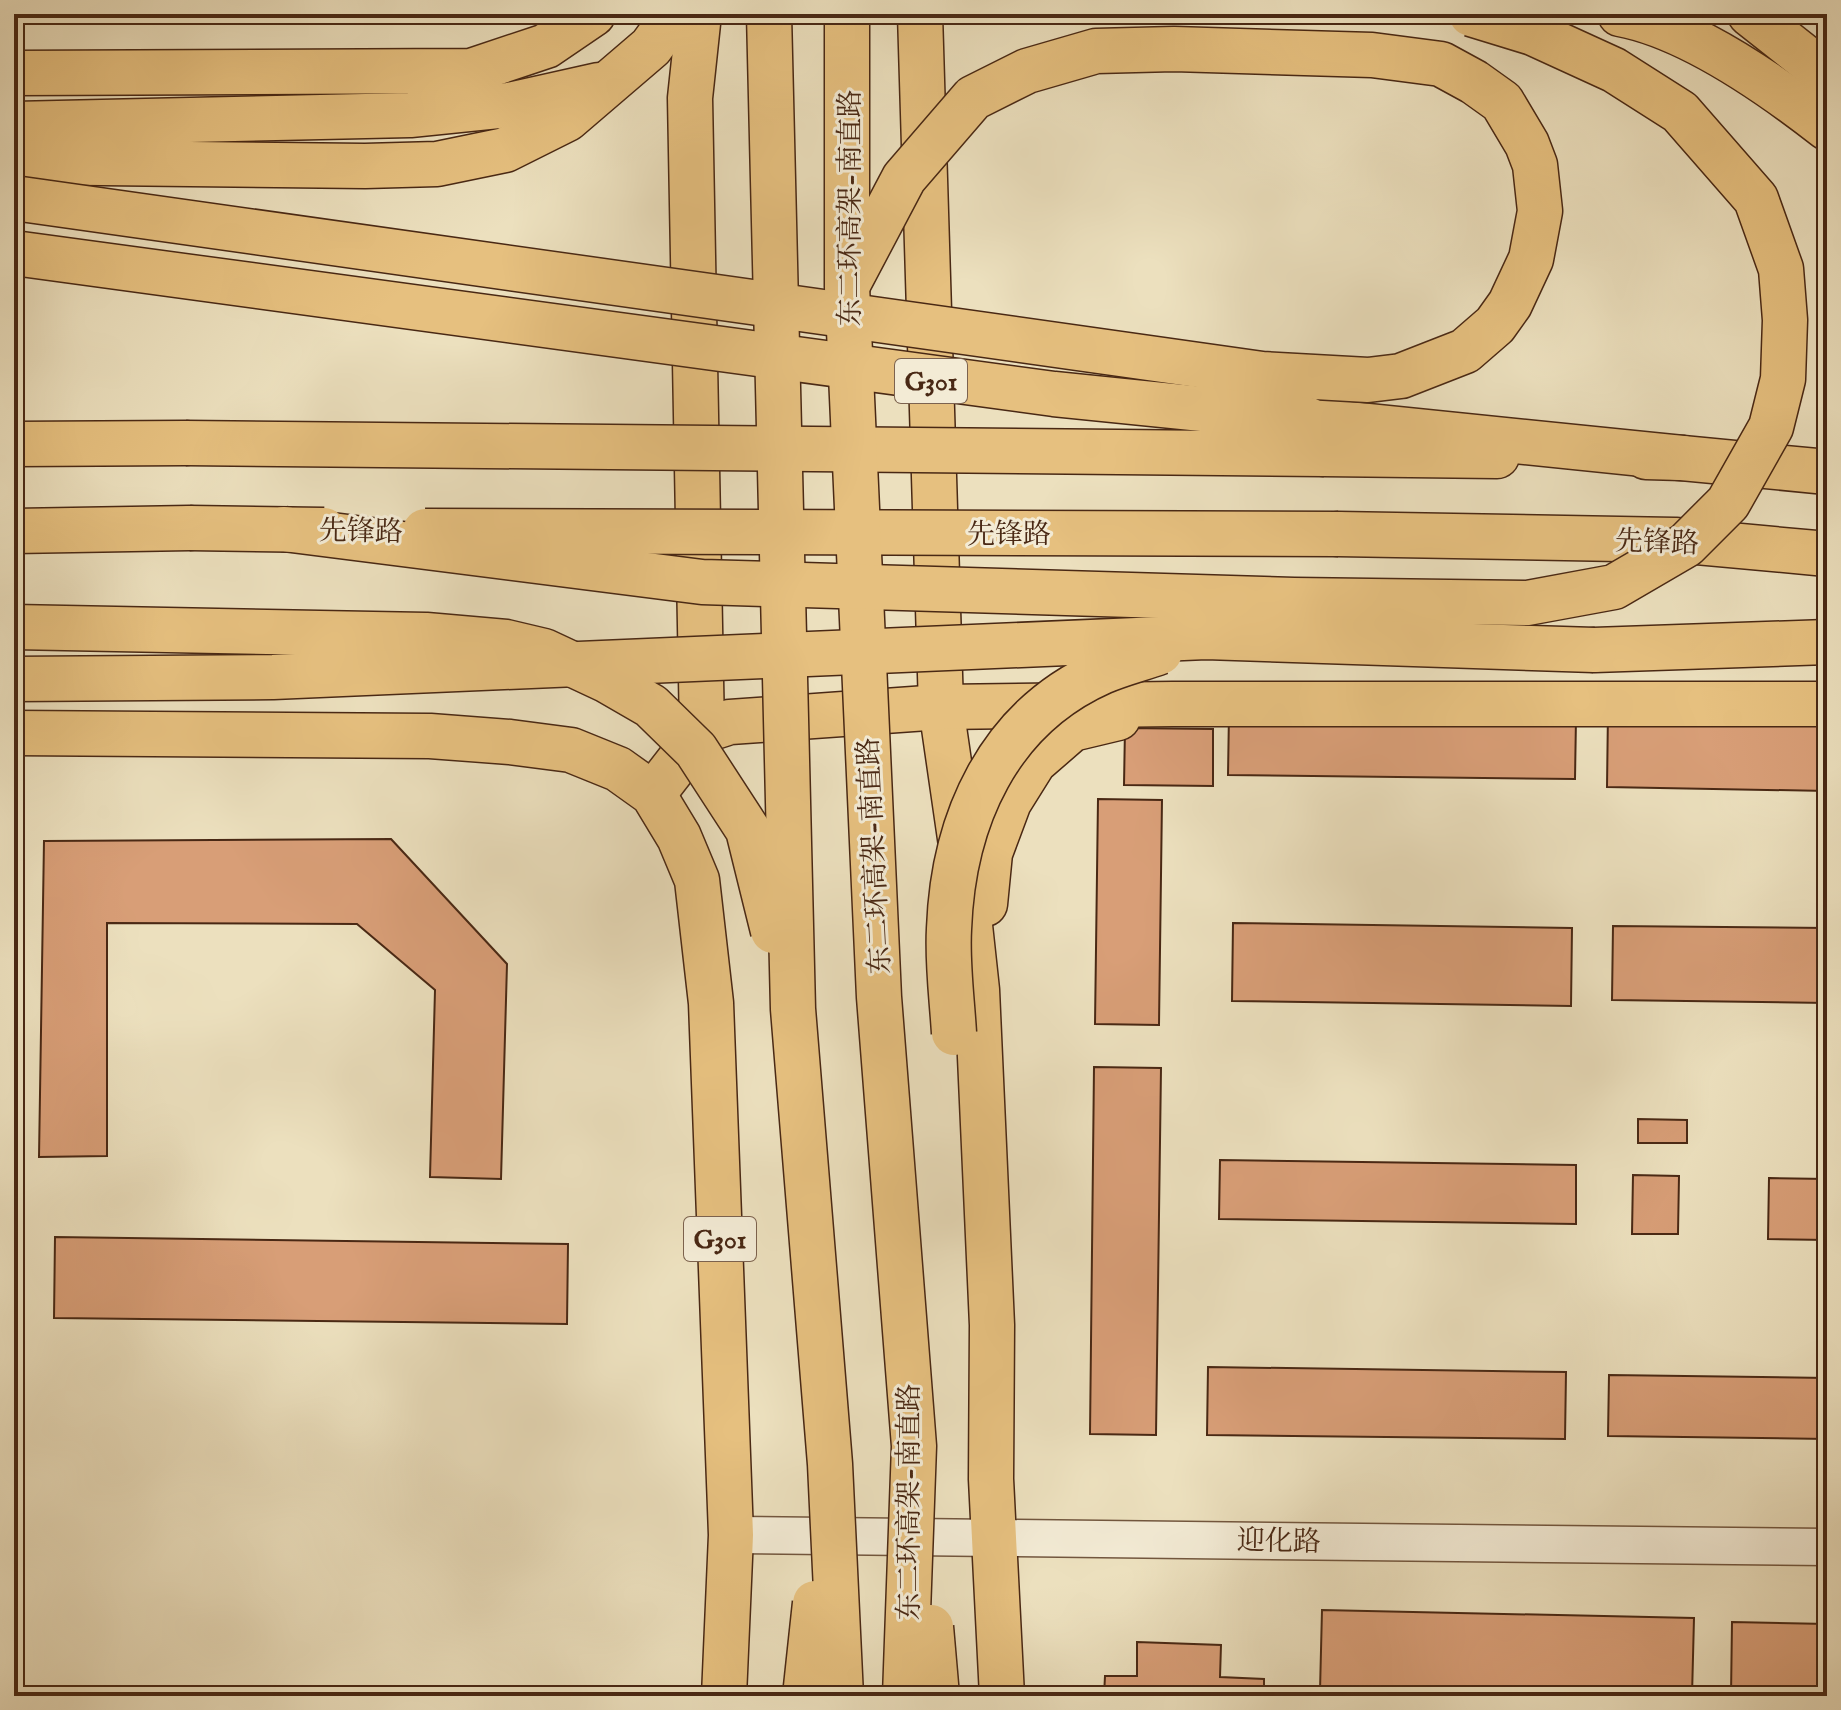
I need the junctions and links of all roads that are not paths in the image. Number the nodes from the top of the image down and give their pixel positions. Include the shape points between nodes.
1 (593, 14) edge
2 (675, 14) edge
3 (699, 14) edge
4 (769, 14) edge
5 (847, 14) edge
6 (920, 14) edge
7 (1471, 14) edge
8 (1620, 14) edge
9 (1750, 14) edge
10 (14, 73) edge
11 (1827, 75) edge
12 (613, 82) junction
13 (14, 124) edge
14 (1827, 128) edge
15 (14, 162) edge
16 (14, 198) edge
17 (14, 253) edge
18 (847, 286) junction
19 (1317, 437) junction
20 (14, 444) edge
21 (1827, 472) edge
22 (284, 529) junction
23 (14, 531) edge
24 (1827, 554) edge
25 (14, 627) edge
26 (1206, 637) junction
27 (1827, 642) edge
28 (14, 679) edge
29 (1173, 704) junction
30 (1827, 704) edge
31 (941, 707) junction
32 (702, 731) junction
33 (14, 733) edge
34 (653, 794) junction
35 (977, 990) junction
36 (793, 1009) junction
37 (914, 1446) junction
38 (830, 1464) junction
39 (991, 1479) junction
40 (731, 1535) junction
41 (996, 1536) junction
42 (1827, 1547) edge
43 (724, 1696) edge
44 (805, 1696) edge
45 (841, 1696) edge
46 (905, 1696) edge
47 (937, 1696) edge
48 (1002, 1696) edge

1 - 10 main road via 546,46 471,71
2 - 12 main road via 651,47
3 - 32 main road via 690,98
4 - 36 main road, bridge
5 - 18 main road, 东二环高架-南直路, bridge
6 - 31 main road, G301
7 - 22 main road, bridge via 1533,33 1614,70 1680,112 1756,199 1781,269 1783,379 1771,427 1728,503 1686,545 1614,587 1527,603 702,582
8 - 14 main road via 1705,46
9 - 11 main road
12 - 13 main road via 509,105 410,115
12 - 15 main road via 567,119 505,150 437,164
16 - 18 main road, bridge via 1262,374 1368,380 1434,365 1465,351 1495,325 1531,259 1539,185 1527,144 1502,102 1441,64 1372,55 1096,51 1027,71 973,98 904,178
17 - 19 main road, bridge via 1038,392
18 - 37 main road, 东二环高架-南直路, bridge via 879,997
19 - 20 main road, bridge
19 - 21 main road via 1682,458
22 - 23 main road, 先锋路, bridge
22 - 24 main road, 先锋路, bridge via 1338,534 1675,540
25 - 36 main road, bridge via 440,636 544,651 606,680 651,706 696,750 748,830
26 - 27 main road, bridge via 1594,650
26 - 28 main road, bridge via 273,677
26 - 39 main road, bridge via 1102,672 1031,718 994,765 967,824 948,932 966,1291
29 - 30 main road
29 - 31 main road
29 - 35 main road via 1072,729 1034,762 1009,802 990,853
31 - 32 main road via 730,722
31 - 35 main road, G301
32 - 34 main road
33 - 34 main road via 430,736 510,742 571,750 618,769
34 - 40 main road, G301 via 697,880 711,1003
35 - 39 main road, G301 via 992,1325
36 - 38 main road, bridge
37 - 46 main road, 东二环高架-南直路, bridge
37 - 47 main road, bridge
38 - 44 main road, bridge
38 - 45 main road, bridge
39 - 41 main road, G301
40 - 41 street, 迎化路
40 - 43 main road, G301
41 - 42 street, 迎化路
41 - 48 main road, G301

